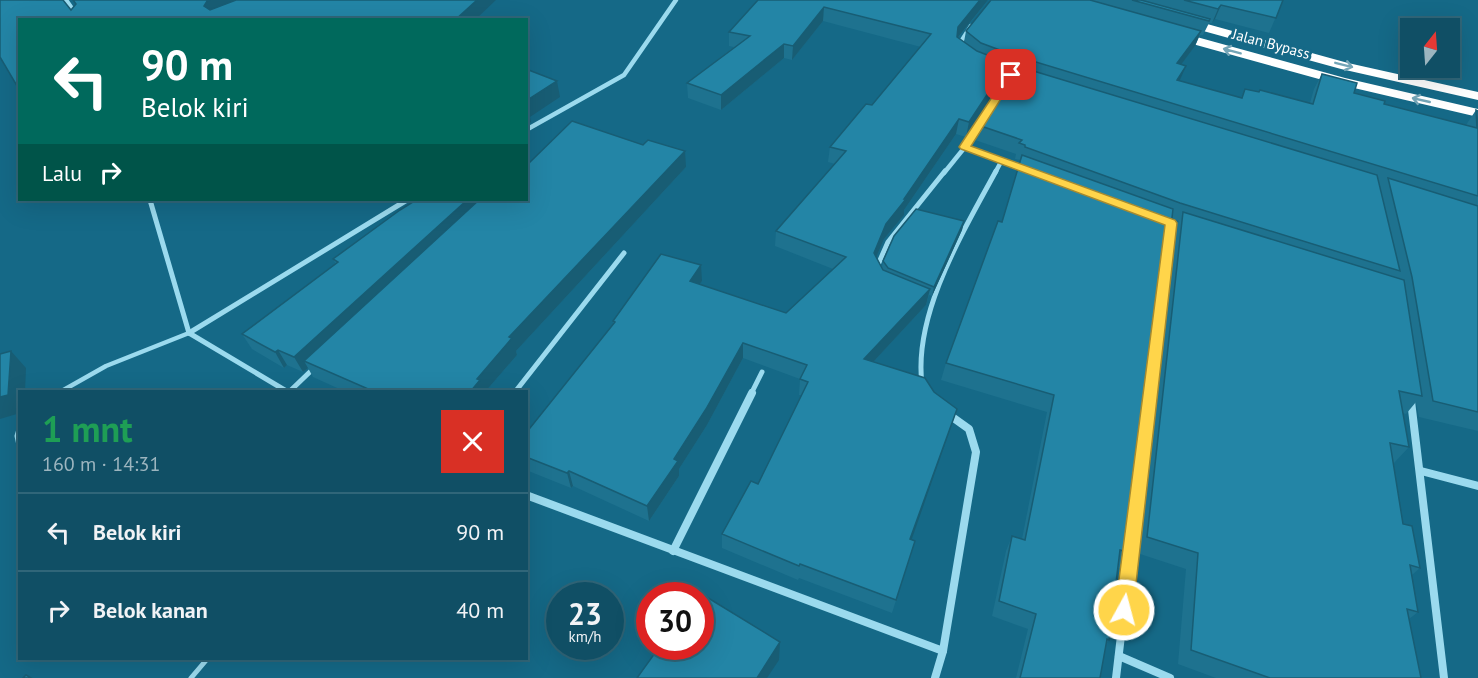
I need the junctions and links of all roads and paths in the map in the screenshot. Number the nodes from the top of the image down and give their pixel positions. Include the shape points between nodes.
1 (66, 0) edge
2 (676, 0) edge
3 (978, 17) edge
4 (79, 18) edge
5 (1174, 19) edge
6 (1162, 31) edge
7 (958, 50) edge
8 (1478, 96) edge
9 (988, 111) edge
10 (1478, 113) edge
11 (528, 129) edge
12 (965, 147) junction
13 (1002, 160) junction
14 (1034, 172) edge
15 (150, 201) edge
16 (405, 201) edge
17 (624, 253) dead end
18 (880, 275) edge
19 (923, 297) edge
20 (933, 302) junction
21 (189, 333) junction
22 (324, 359) edge
23 (762, 372) dead end
24 (1409, 388) edge
25 (925, 389) edge
26 (64, 390) edge
27 (286, 390) edge
28 (291, 390) edge
29 (517, 390) edge
30 (943, 410) edge
31 (1421, 471) junction
32 (1478, 486) edge
33 (528, 496) edge
34 (1133, 539) edge
35 (673, 550) junction
36 (943, 651) junction
37 (1119, 656) junction
38 (206, 660) edge
39 (191, 678) edge
40 (935, 678) edge
41 (1116, 678) edge
42 (1170, 678) edge
43 (1444, 678) edge

1 - 4 street
2 - 11 street via 624,75
3 - 7 street
5 -> 8 highway, Jalan Bypass via 1346,66
10 -> 6 highway, Jalan Bypass via 1342,81
9 - 12 street
12 - 13 street
12 - 18 street via 888,242 876,270
13 - 14 street
13 - 20 street
15 - 21 street
16 - 21 street
17 - 29 street
19 - 20 street
20 - 25 street via 919,353 920,382
21 - 26 lane via 106,366
21 - 27 street
22 - 28 street
23 - 35 street
24 - 31 street
30 - 36 street via 969,429 976,452
31 - 32 street
31 - 43 street
33 - 35 street
34 - 37 street
35 - 36 street
36 - 40 street
37 - 41 street
37 - 42 street
38 - 39 lane

